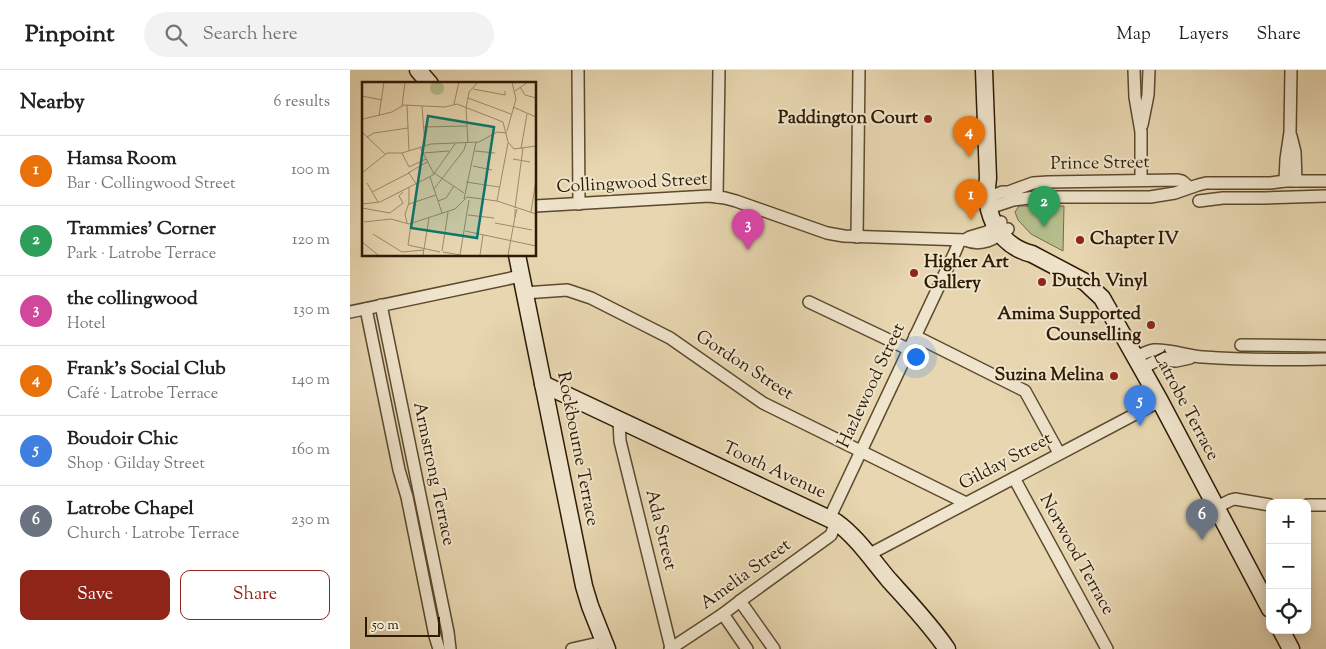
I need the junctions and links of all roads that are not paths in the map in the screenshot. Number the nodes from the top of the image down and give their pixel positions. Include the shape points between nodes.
1 (418, 70) edge
2 (578, 70) edge
3 (719, 70) edge
4 (859, 70) edge
5 (984, 70) edge
6 (1134, 70) edge
7 (1149, 70) edge
8 (1291, 70) edge
9 (428, 82) edge
10 (1141, 132) junction
11 (1141, 180) junction
12 (1291, 181) junction
13 (1326, 181) edge
14 (1270, 183) junction
15 (1189, 188) junction
16 (1011, 191) junction
17 (1308, 196) junction
18 (1326, 196) edge
19 (717, 197) junction
20 (1036, 197) junction
21 (1275, 198) junction
22 (1199, 201) dead end
23 (580, 204) junction
24 (536, 206) edge
25 (996, 215) junction
26 (858, 237) junction
27 (962, 240) junction
28 (518, 256) edge
29 (521, 276) junction
30 (524, 293) junction
31 (809, 302) dead end
32 (381, 305) junction
33 (366, 309) junction
34 (350, 312) edge
35 (915, 336) junction
36 (1241, 345) dead end
37 (1326, 346) edge
38 (908, 349) junction
39 (1326, 359) edge
40 (1140, 363) junction
41 (544, 384) junction
42 (1160, 400) junction
43 (620, 420) junction
44 (860, 452) junction
45 (1059, 453) junction
46 (1014, 478) junction
47 (966, 503) junction
48 (1266, 504) edge
49 (1326, 504) edge
50 (1311, 505) edge
51 (1217, 507) junction
52 (832, 521) junction
53 (868, 554) junction
54 (740, 601) junction
55 (1266, 601) edge
56 (723, 614) junction
57 (1283, 634) edge
58 (605, 646) edge
59 (670, 648) edge
60 (439, 649) edge
61 (450, 649) edge
62 (572, 649) edge
63 (747, 649) edge
64 (774, 649) edge
65 (947, 649) edge
66 (1107, 649) edge
67 (1291, 649) edge

1 - 9 street
2 - 23 street
3 - 19 street
4 - 26 street
5 - 25 street via 988,178
6 - 10 street
7 - 10 street
8 - 12 street via 1286,159
10 - 11 street
11 - 15 street, Prince Street via 1180,181
11 - 16 street, Prince Street via 1040,182
12 - 13 street, Prince Street
12 - 14 street, Prince Street
14 - 15 street, Prince Street via 1206,183
14 - 17 street, Prince Street
14 - 21 street
15 - 20 street, Prince Street via 1150,197
16 - 20 street, Prince Street
16 - 25 street, Prince Street
17 - 18 street, Prince Street
17 - 21 street, Prince Street
19 - 23 street, Collingwood Street
19 - 26 street, Collingwood Street via 736,200 827,233
20 - 25 street, Prince Street via 1013,200
21 - 22 street, Prince Street
23 - 24 street, Collingwood Street
25 - 27 street, Collingwood Street via 992,241
25 - 40 street, Latrobe Terrace via 1024,252 1085,282 1099,294
26 - 27 street, Collingwood Street
27 - 35 street, Hazlewood Street
28 - 29 street, Rockbourne Terrace
29 - 30 street, Rockbourne Terrace
29 - 32 street
30 - 41 street, Rockbourne Terrace
30 - 44 street, Gordon Street via 567,290 591,298 670,338 763,403
31 - 38 street
32 - 33 street
32 - 61 street, Armstrong Terrace
33 - 34 street
33 - 60 street, Armstrong Terrace
35 - 38 street, Hazlewood Street
35 - 45 street via 1025,391
36 - 37 street
38 - 44 street, Hazlewood Street
39 - 40 street via 1194,357 1156,350 1148,352
40 - 42 street, Latrobe Terrace
41 - 43 street, Tooth Avenue
41 - 58 street, Rockbourne Terrace via 584,586
42 - 45 street, Gilday Street
42 - 51 street, Latrobe Terrace
43 - 52 street, Tooth Avenue
43 - 59 street, Ada Street via 620,441
44 - 47 street, Gordon Street
44 - 52 street, Hazlewood Street
45 - 46 street, Gilday Street
46 - 47 street, Gilday Street
46 - 66 street, Norwood Terrace
47 - 53 street, Gilday Street
48 - 51 street via 1235,499
49 - 50 street
51 - 55 street, Latrobe Terrace
52 - 53 street, Tooth Avenue via 848,532
52 - 54 street, Amelia Street via 831,535
53 - 65 street, Tooth Avenue
54 - 56 street, Amelia Street
54 - 64 street
56 - 59 street, Amelia Street
56 - 63 street
57 - 67 street
58 - 62 street

